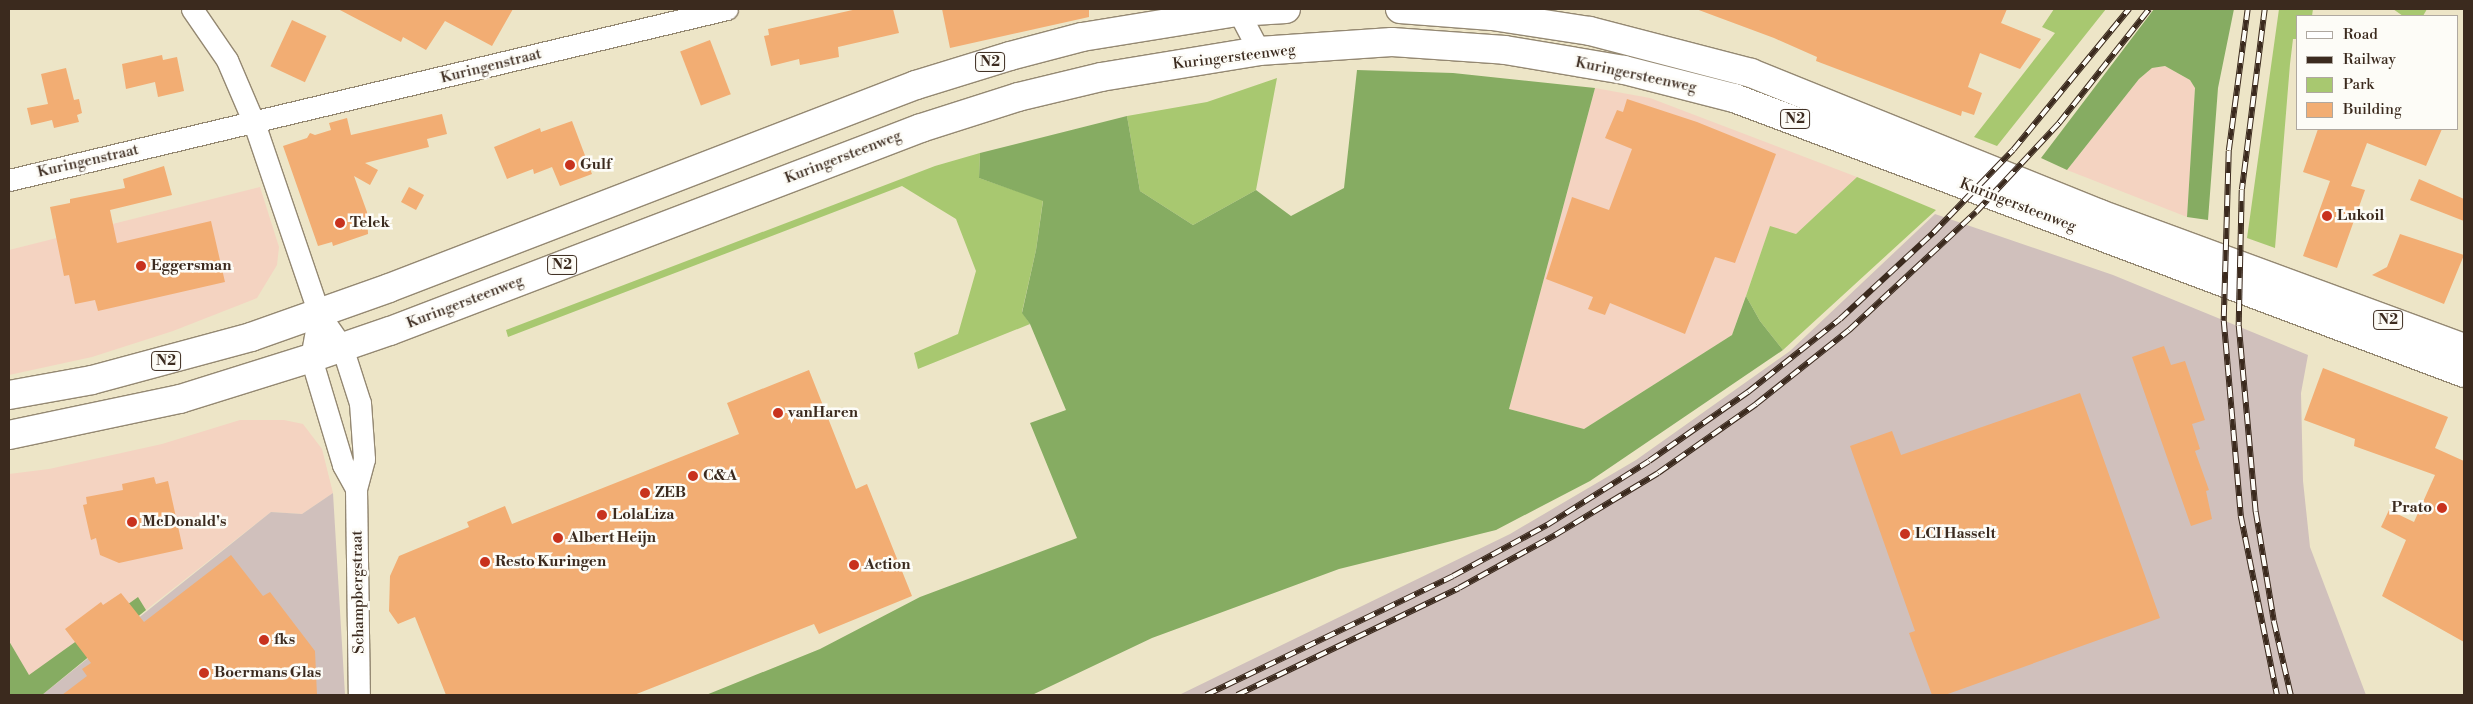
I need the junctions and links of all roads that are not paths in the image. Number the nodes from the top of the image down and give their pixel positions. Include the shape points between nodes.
1 (192, 9) edge
2 (727, 9) edge
3 (1400, 9) edge
4 (1258, 10) edge
5 (1259, 51) junction
6 (254, 123) junction
7 (9, 180) edge
8 (319, 314) junction
9 (342, 347) junction
10 (2464, 348) edge
11 (311, 358) junction
12 (2464, 373) edge
13 (9, 395) edge
14 (9, 435) edge
15 (356, 488) junction
16 (359, 695) edge

1 - 6 street via 227,60
2 - 6 street, Kuringenstraat
3 - 10 main road, Kuringersteenweg / N2 via 1492,16 1590,31 1751,73 2100,214
4 - 5 street
4 - 8 main road, N2 via 1082,37 916,85
5 - 9 main road, Kuringersteenweg / N2 via 1101,77 1018,97 930,125
5 - 12 main road, Kuringersteenweg / N2 via 1392,42 1505,50 1624,70 1734,98
6 - 7 street, Kuringenstraat
6 - 8 street
8 - 9 street
8 - 11 street
8 - 13 main road, N2 via 178,358
9 - 11 main road, Kuringersteenweg / N2
9 - 15 street, Schampbergstraat via 360,403 364,459
11 - 14 main road, Kuringersteenweg / N2 via 180,399
11 - 15 street, Schampbergstraat via 343,465
15 - 16 street, Schampbergstraat

